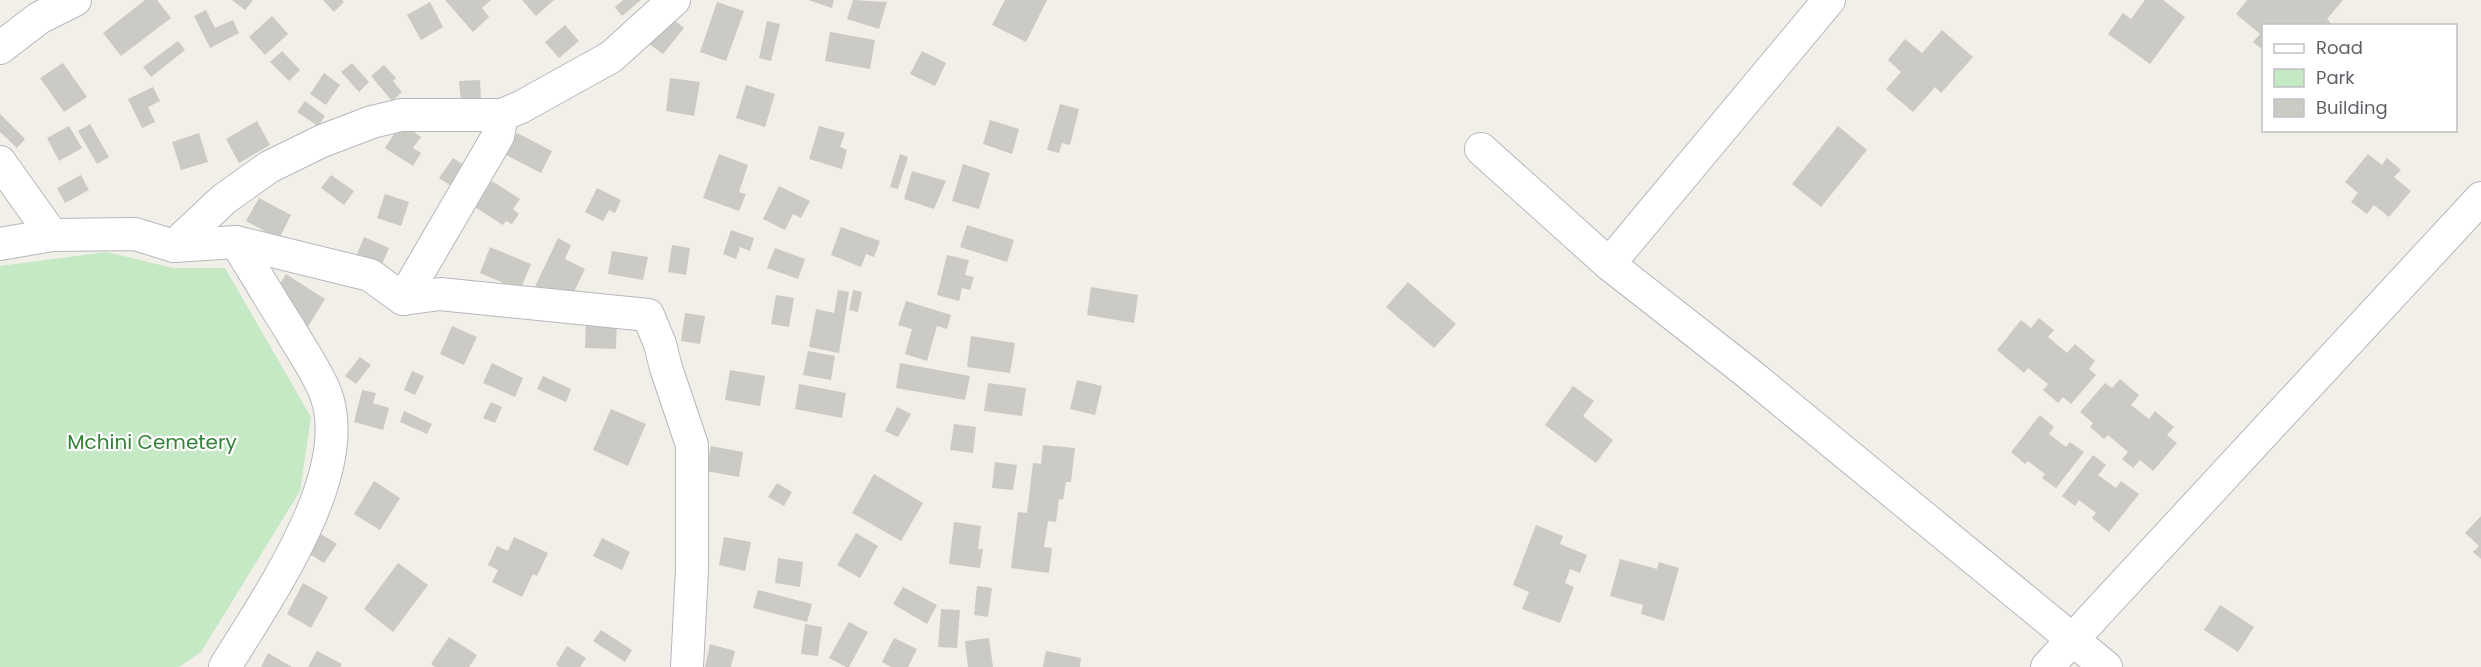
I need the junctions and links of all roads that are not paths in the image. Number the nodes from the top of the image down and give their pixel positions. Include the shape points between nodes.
1 (75, 0) edge
2 (674, 0) edge
3 (1829, 0) edge
4 (0, 48) edge
5 (502, 115) junction
6 (1481, 149) dead end
7 (0, 162) edge
8 (2481, 198) edge
9 (52, 235) junction
10 (236, 242) junction
11 (0, 244) edge
12 (174, 246) junction
13 (1609, 264) junction
14 (403, 299) junction
15 (2072, 639) junction
16 (225, 667) edge
17 (687, 667) edge
18 (2047, 667) edge
19 (2106, 667) edge

1 - 4 street via 39,18
2 - 5 street via 611,57
3 - 13 street
5 - 12 street via 401,115 321,141 269,167 224,199
5 - 14 street via 498,136
6 - 13 street
7 - 9 street
8 - 15 street
9 - 11 street
9 - 12 street via 135,234
10 - 12 street
10 - 14 street via 370,275
10 - 16 street via 305,354 325,393 333,429 330,457 288,563
13 - 15 street
14 - 17 street via 440,294 648,315 692,445
15 - 18 street
15 - 19 street

